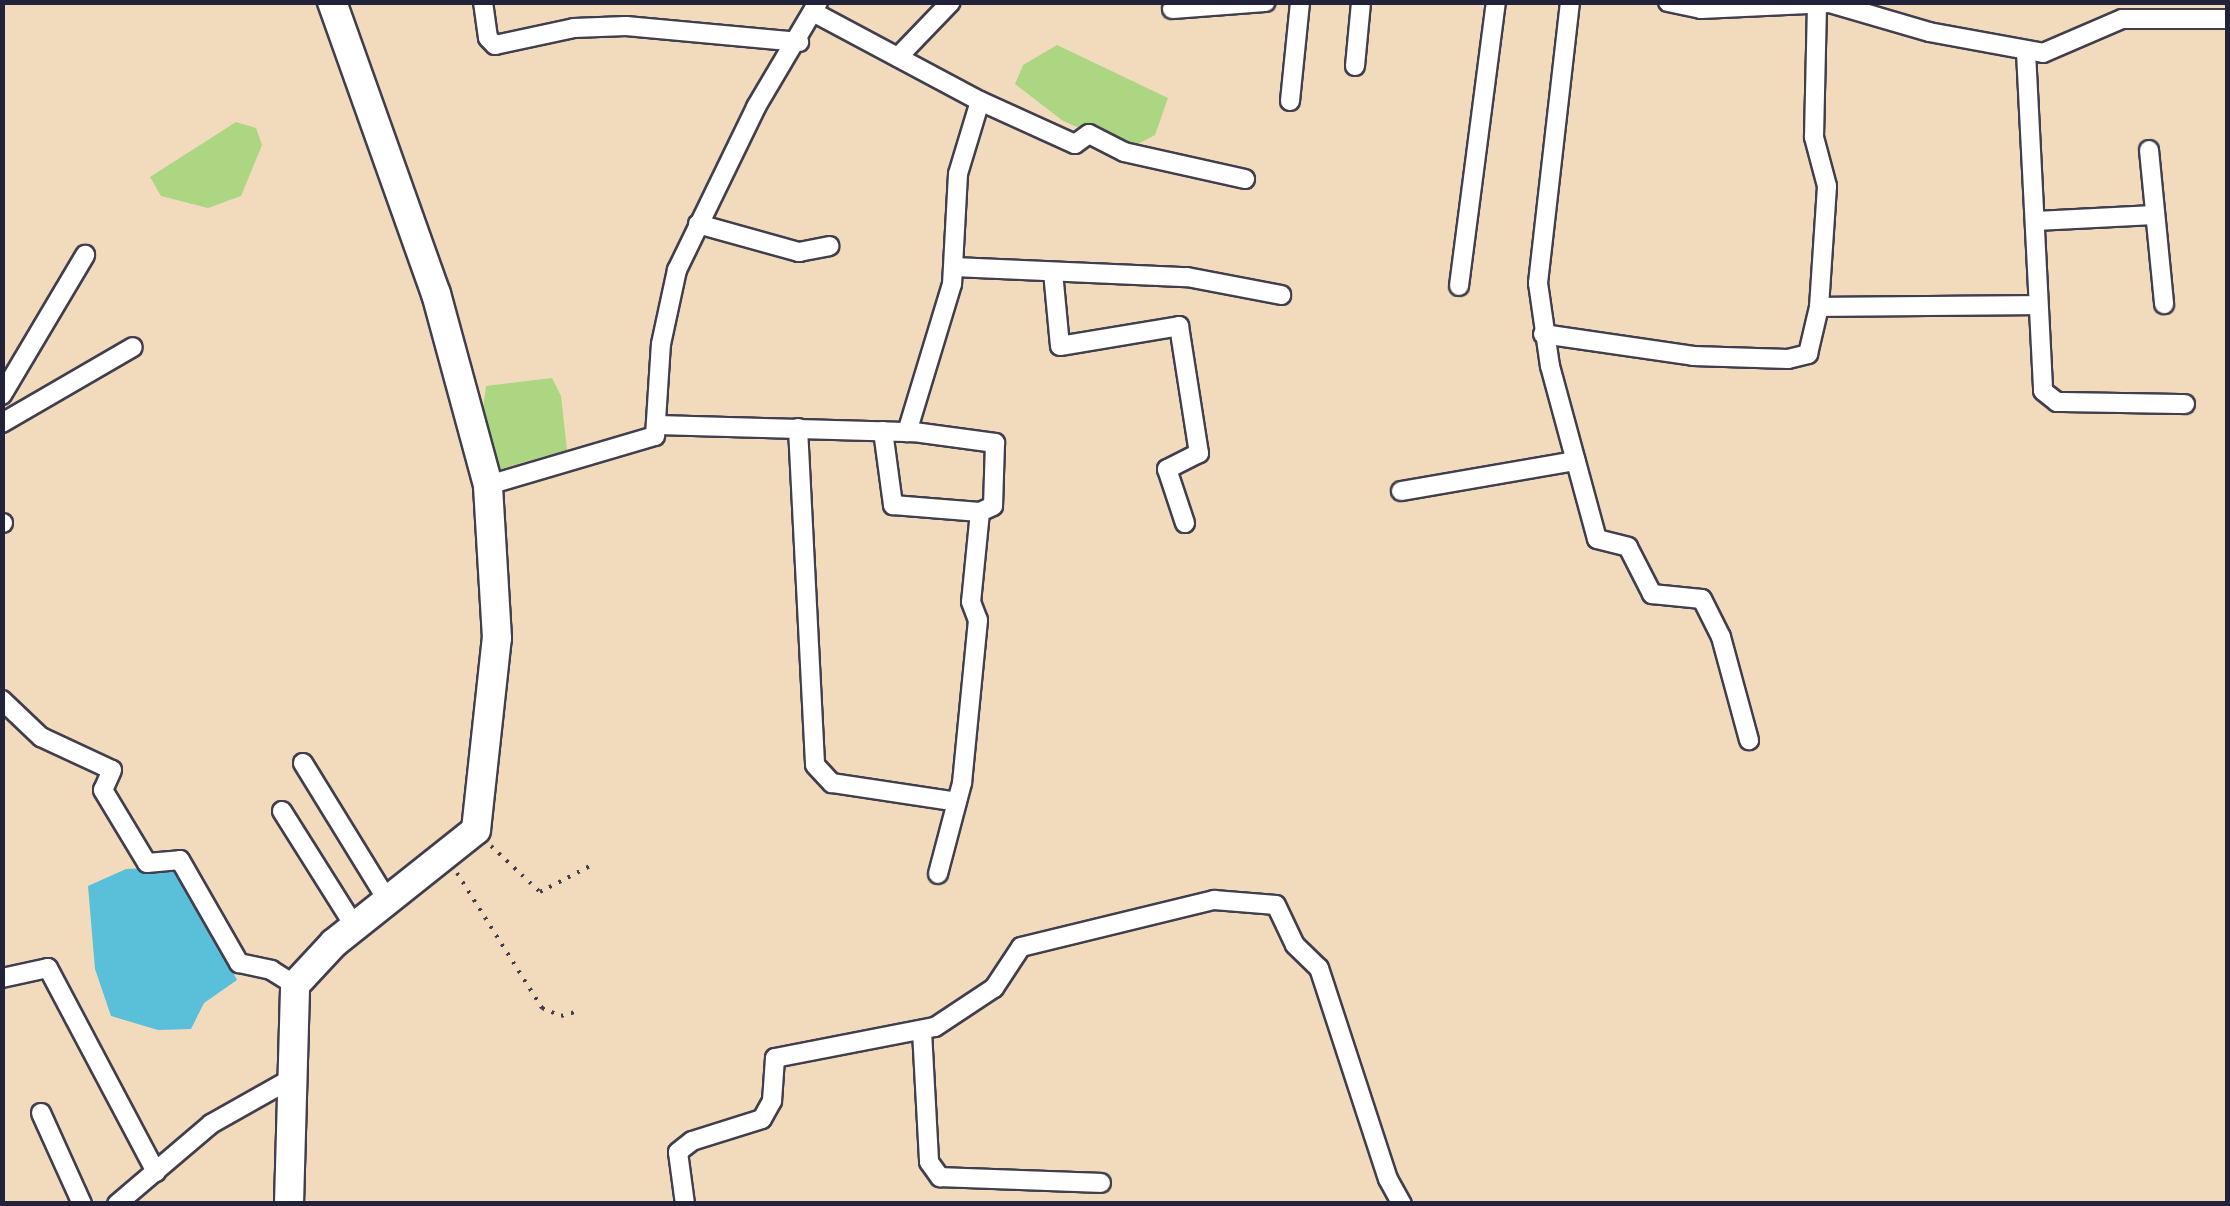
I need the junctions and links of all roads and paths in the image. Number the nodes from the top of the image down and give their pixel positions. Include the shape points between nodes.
1 (332, 2) edge
2 (483, 2) edge
3 (951, 2) edge
4 (1266, 2) edge
5 (1300, 2) edge
6 (1361, 2) edge
7 (1496, 2) edge
8 (1570, 2) edge
9 (1668, 2) edge
10 (1817, 3) edge
11 (816, 7) edge
12 (1172, 9) dead end
13 (2228, 19) edge
14 (799, 42) junction
15 (2026, 52) junction
16 (898, 57) junction
17 (1355, 66) dead end
18 (1290, 100) dead end
19 (980, 102) junction
20 (2149, 150) dead end
21 (1246, 179) dead end
22 (2156, 215) junction
23 (2035, 221) junction
24 (698, 224) junction
25 (829, 246) dead end
26 (85, 255) dead end
27 (954, 268) junction
28 (1053, 272) junction
29 (1459, 286) dead end
30 (1280, 295) dead end
31 (2164, 304) dead end
32 (2037, 305) junction
33 (1819, 307) junction
34 (1543, 334) junction
35 (133, 346) dead end
36 (2, 394) edge
37 (2185, 404) dead end
38 (2, 422) edge
39 (658, 426) junction
40 (798, 428) junction
41 (883, 431) junction
42 (907, 432) junction
43 (1575, 460) junction
44 (488, 485) junction
45 (1401, 491) dead end
46 (980, 512) junction
47 (1185, 523) dead end
48 (2, 700) edge
49 (1749, 740) dead end
50 (303, 764) dead end
51 (957, 802) junction
52 (282, 811) dead end
53 (476, 830) junction
54 (448, 856) junction
55 (590, 866) dead end
56 (938, 874) dead end
57 (388, 902) junction
58 (355, 927) junction
59 (2, 978) edge
60 (295, 985) junction
61 (575, 1012) dead end
62 (922, 1031) junction
63 (290, 1080) junction
64 (41, 1113) dead end
65 (156, 1172) junction
66 (1101, 1183) dead end
67 (82, 1204) edge
68 (117, 1204) edge
69 (289, 1204) edge
70 (685, 1204) edge
71 (1402, 1204) edge

1 - 44 street via 436,294
2 - 14 street via 495,45 574,28 626,26
3 - 16 street
4 - 12 street
5 - 18 street
6 - 17 street
7 - 29 street
8 - 34 street via 1538,283
9 - 10 street via 1700,8
10 - 15 street
10 - 33 street via 1814,137 1827,186
11 - 14 street
11 - 16 street
13 - 15 street via 2122,19 2062,48
14 - 24 street via 756,107
15 - 23 street
16 - 19 street
19 - 21 street via 1075,144 1089,134 1124,152
19 - 27 street via 958,174
20 - 22 street
22 - 23 street
22 - 31 street
23 - 32 street
24 - 25 street via 799,252
24 - 39 street via 677,270 661,344
26 - 36 street
27 - 28 street
27 - 42 street
28 - 30 street via 1187,277
28 - 47 street via 1060,346 1179,326 1198,453 1167,469
32 - 33 street
32 - 37 street via 2047,397
33 - 34 street via 1813,348 1800,359 1693,356
34 - 43 street
35 - 38 street
39 - 40 street
39 - 44 street via 640,444
40 - 41 street
40 - 51 street via 815,764 832,783
41 - 42 street
41 - 46 street via 893,505
42 - 46 street via 992,440 993,506
43 - 45 street
43 - 49 street via 1597,539 1628,547 1652,594 1693,595 1706,606
44 - 53 street via 496,638
46 - 51 street via 971,602 978,620
48 - 60 street via 42,737 112,770 103,790 147,863 180,860 239,963 272,970
50 - 57 street
51 - 56 street
52 - 58 street
53 - 54 street
53 - 55 path via 526,886 540,892
54 - 57 street
54 - 61 path via 542,1008 562,1016
57 - 58 street
58 - 60 street
59 - 65 street via 48,968
60 - 63 street
62 - 66 street via 929,1162 940,1177
62 - 70 street via 775,1058 772,1101 762,1119 692,1141 678,1152
62 - 71 street via 994,988 1015,954 1032,942 1188,903 1276,905 1295,946 1319,968
63 - 65 street via 211,1124
63 - 69 street
64 - 67 street
65 - 68 street

